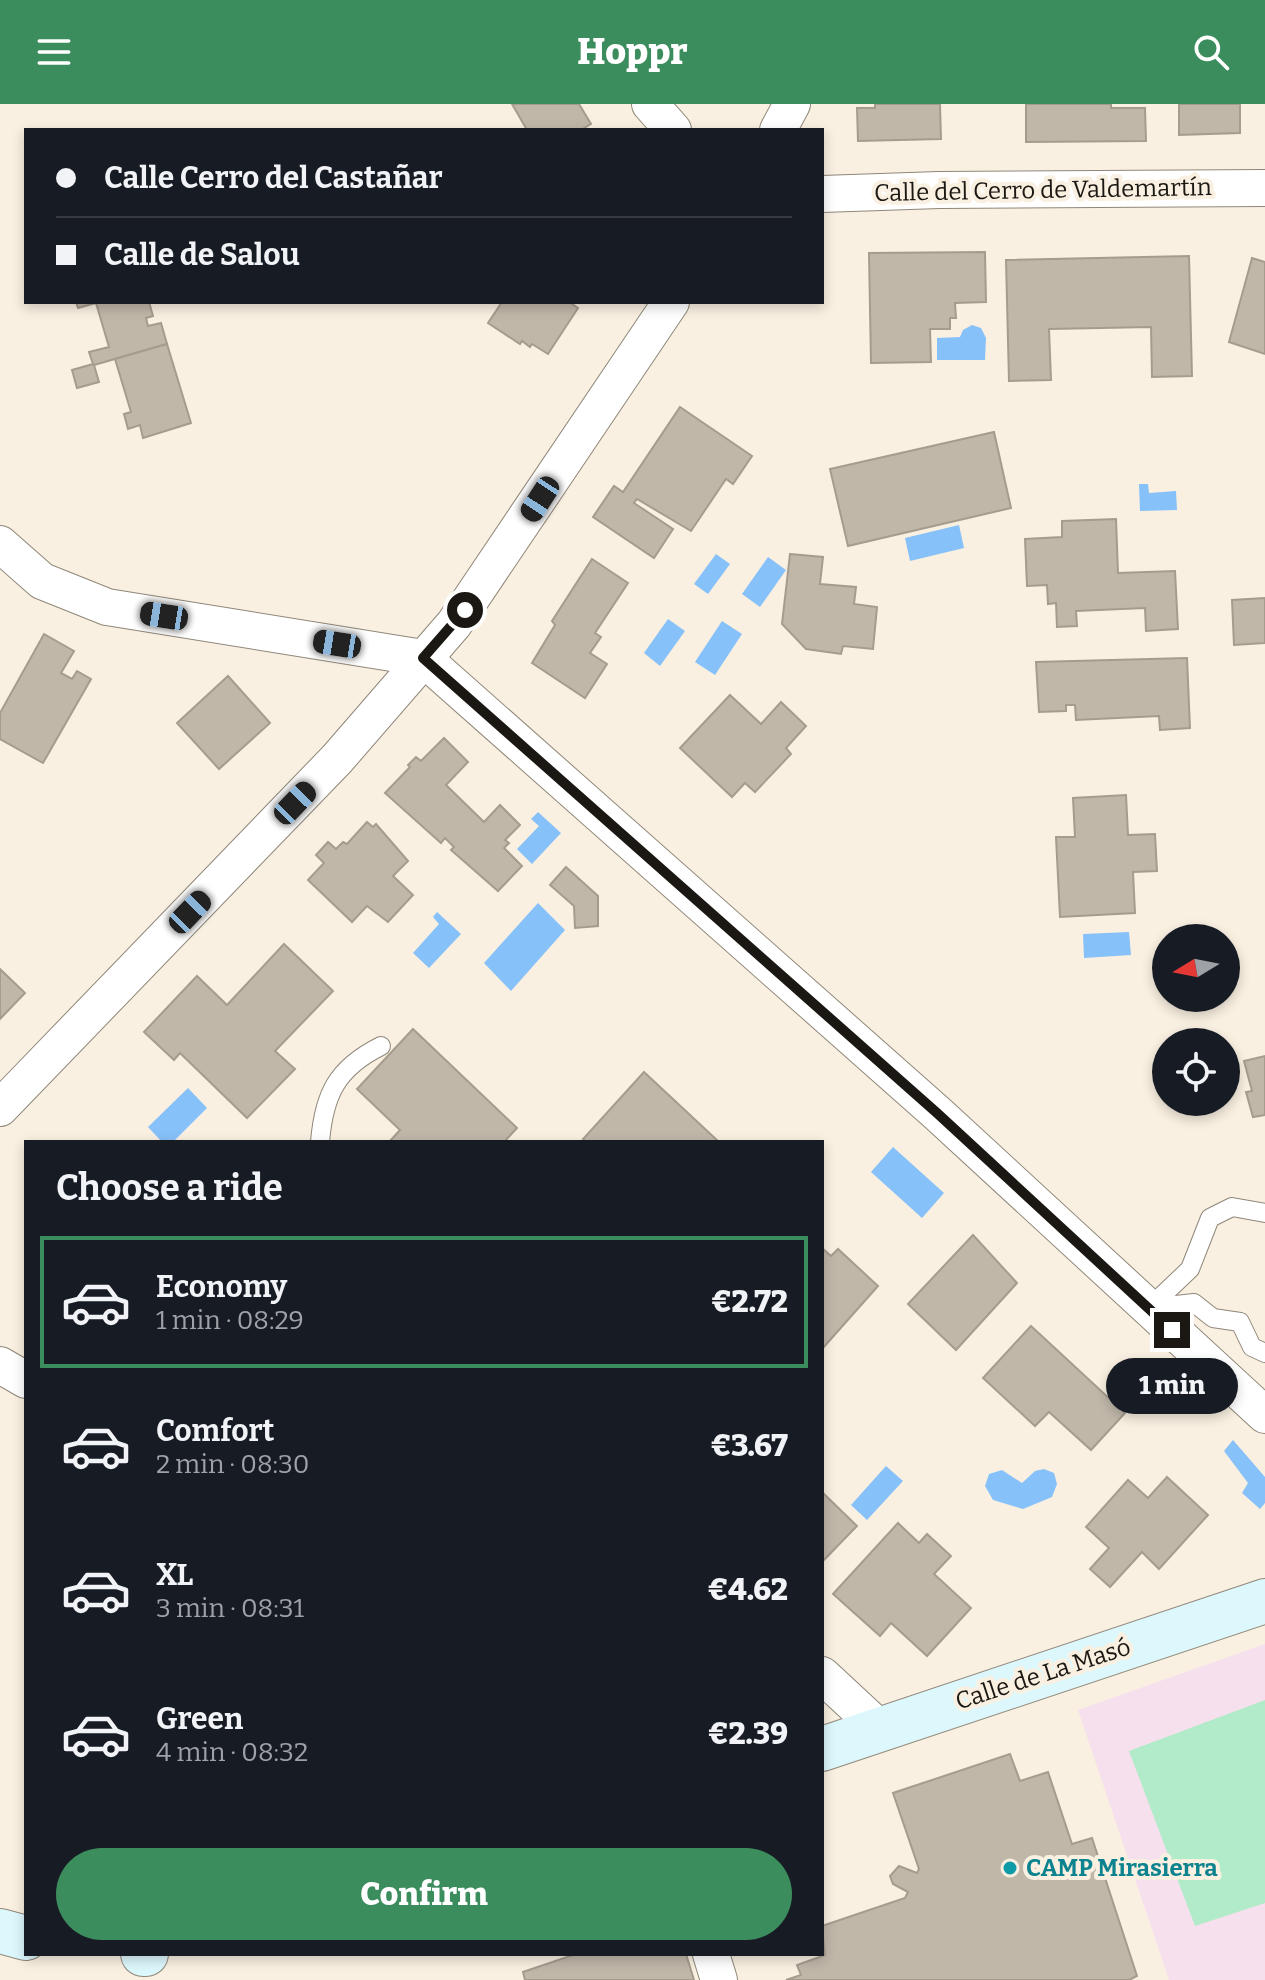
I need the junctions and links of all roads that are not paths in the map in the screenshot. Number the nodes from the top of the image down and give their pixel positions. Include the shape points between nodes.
1 (650, 104) edge
2 (792, 104) edge
3 (671, 128) edge
4 (779, 128) edge
5 (1265, 188) edge
6 (824, 194) edge
7 (670, 304) edge
8 (0, 544) edge
9 (423, 658) junction
10 (381, 1046) dead end
11 (0, 1108) edge
12 (320, 1140) edge
13 (1265, 1213) edge
14 (1149, 1308) junction
15 (1265, 1353) edge
16 (0, 1365) edge
17 (24, 1379) edge
18 (1265, 1415) edge
19 (1265, 1601) edge
20 (824, 1677) edge
21 (879, 1728) junction
22 (824, 1748) edge
23 (0, 1931) edge
24 (24, 1937) edge
25 (712, 1956) edge
26 (737, 1956) edge
27 (719, 1980) edge
28 (745, 1980) edge

1 - 3 street
2 - 4 street
5 - 6 street, Calle del Cerro de Valdemartín
7 - 9 street via 476,596
8 - 9 street via 42,581 107,607
9 - 11 street via 337,759
9 - 14 street
10 - 12 lane via 354,1060 331,1089
13 - 14 lane via 1232,1207 1210,1218 1190,1269
14 - 15 lane via 1194,1303 1213,1318 1240,1322 1252,1347
14 - 18 street
16 - 17 street
19 - 21 street, Calle de La Masó
20 - 21 street
21 - 22 street, Calle de La Masó
23 - 24 street
25 - 27 street
26 - 28 street

